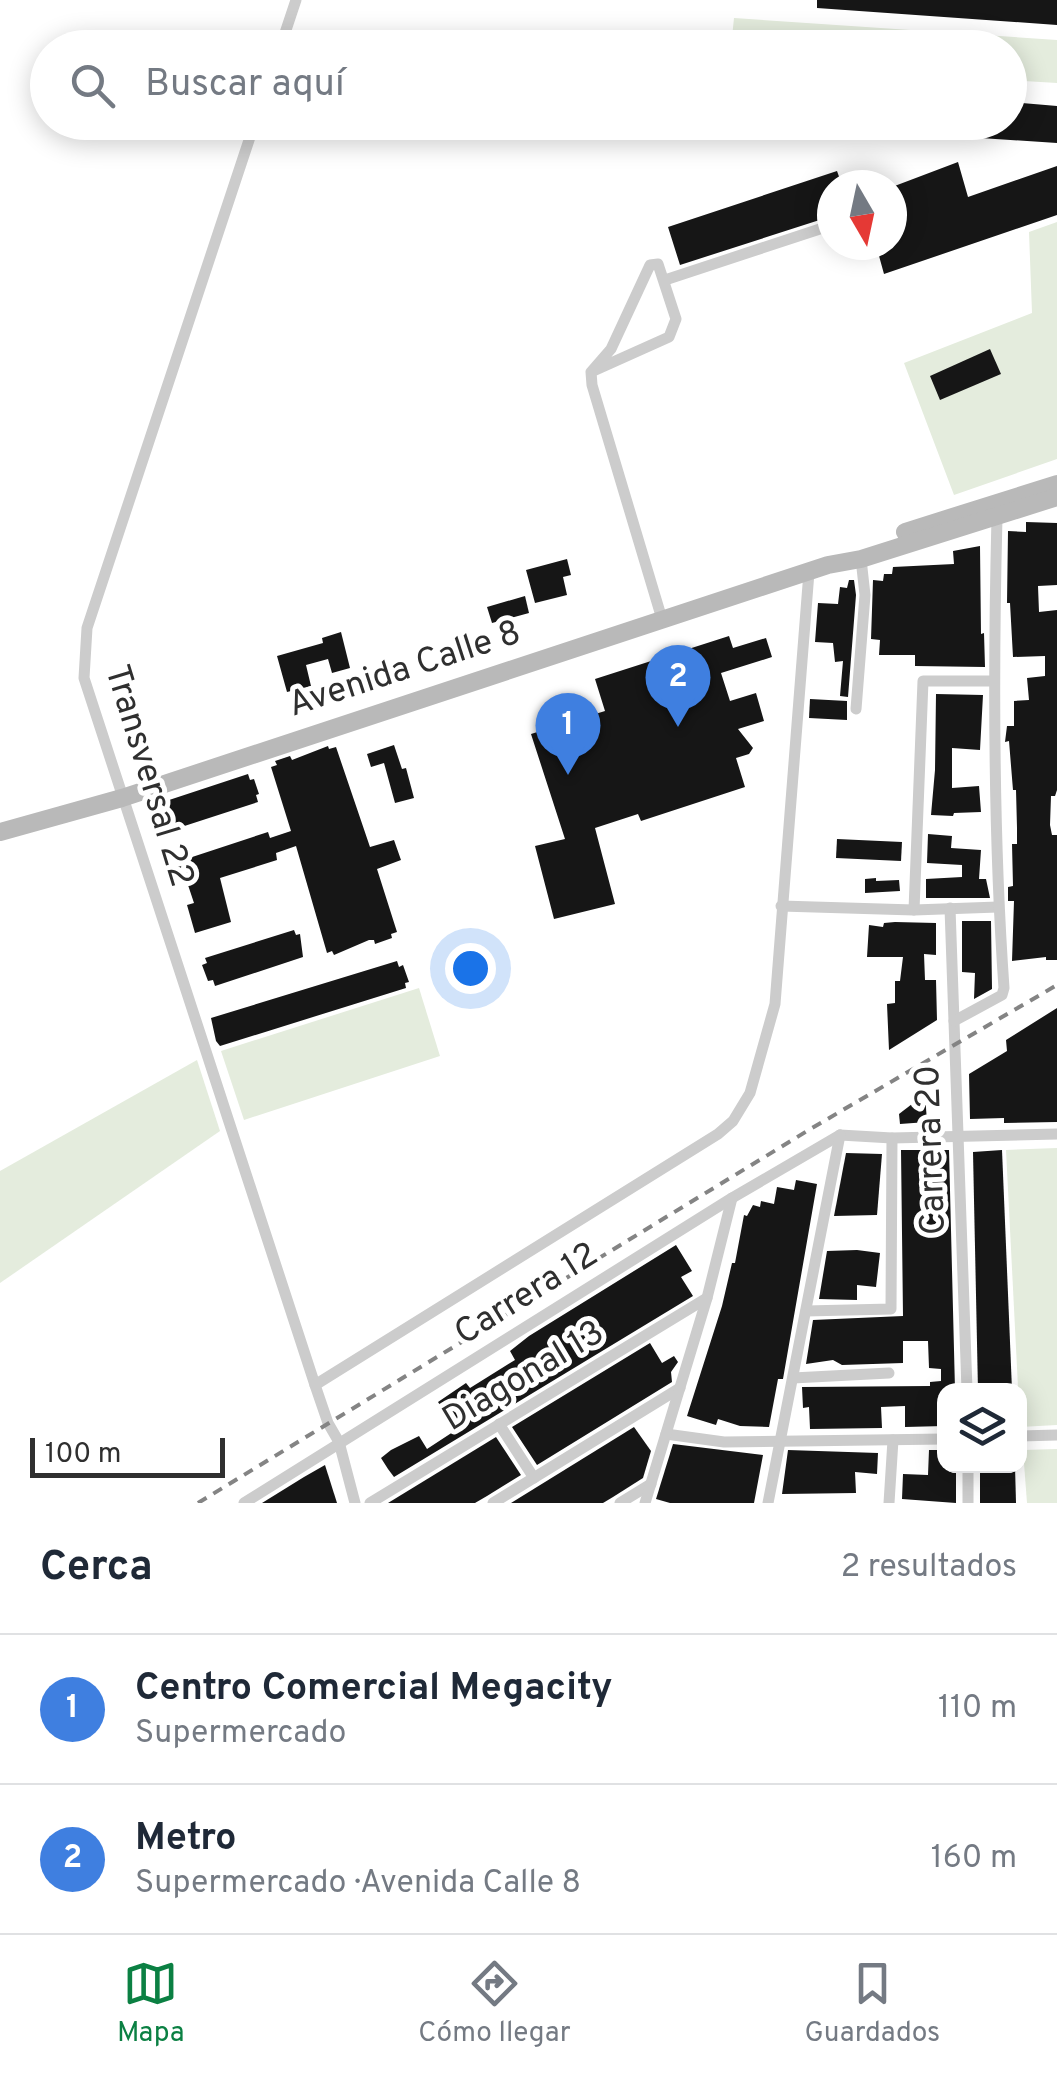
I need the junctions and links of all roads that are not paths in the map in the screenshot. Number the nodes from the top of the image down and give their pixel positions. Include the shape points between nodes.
1 (296, 0) edge
2 (286, 30) edge
3 (249, 140) edge
4 (817, 230) edge
5 (665, 280) junction
6 (592, 372) junction
7 (1057, 484) edge
8 (1057, 497) edge
9 (997, 516) junction
10 (860, 559) junction
11 (828, 565) junction
12 (809, 572) junction
13 (662, 619) junction
14 (993, 681) junction
15 (856, 709) dead end
16 (122, 798) junction
17 (0, 832) edge
18 (780, 906) junction
19 (998, 907) junction
20 (950, 908) junction
21 (914, 910) junction
22 (954, 1021) junction
23 (1057, 1134) edge
24 (840, 1135) junction
25 (960, 1136) junction
26 (892, 1138) junction
27 (732, 1198) junction
28 (707, 1298) junction
29 (806, 1311) junction
30 (889, 1373) dead end
31 (793, 1378) junction
32 (967, 1383) edge
33 (315, 1386) junction
34 (680, 1388) junction
35 (500, 1424) junction
36 (666, 1434) junction
37 (1057, 1434) edge
38 (1027, 1436) edge
39 (937, 1439) edge
40 (892, 1440) junction
41 (338, 1442) junction
42 (780, 1443) junction
43 (968, 1473) edge
44 (534, 1478) junction
45 (650, 1484) junction
46 (244, 1503) edge
47 (355, 1503) edge
48 (370, 1503) edge
49 (494, 1503) edge
50 (620, 1503) edge
51 (645, 1503) edge
52 (768, 1503) edge
53 (889, 1503) edge
54 (968, 1503) edge

1 - 2 street
3 - 16 street, Transversal 22 via 86,628 84,678
4 - 5 street
5 - 6 street via 676,319 668,337
5 - 6 street via 658,264 650,265 611,349
6 - 13 street
7 - 11 main road, Avenida Calle 8 via 859,547
8 - 9 main road, Avenida Calle 8
9 - 10 main road, Avenida Calle 8
9 - 14 street
10 - 11 main road, Avenida Calle 8
10 - 15 street via 865,595
11 - 12 main road, Avenida Calle 8
12 - 13 main road, Avenida Calle 8
12 - 18 street
13 - 16 main road, Avenida Calle 8
14 - 19 street
14 - 21 street via 923,681
16 - 17 main road, Avenida Calle 8
16 - 33 street, Transversal 22
18 - 21 street
18 - 33 street via 776,1004 750,1093 733,1122
19 - 20 street
19 - 22 street via 1002,995
20 - 21 street
20 - 22 street, Carrera 20
22 - 25 street, Carrera 20
23 - 25 street
24 - 26 street
24 - 27 street, Carrera 12
24 - 29 street
25 - 26 street
25 - 32 street, Carrera 20
26 - 29 street via 891,1309
27 - 28 street
27 - 41 street, Carrera 12
28 - 34 street
28 - 35 street, Diagonal 13
29 - 31 street
30 - 31 street
31 - 42 street
33 - 41 street, Transversal 22
34 - 36 street
34 - 44 street
35 - 44 street
35 - 48 street, Diagonal 13
36 - 42 street
36 - 45 street
37 - 38 street
39 - 40 street
40 - 42 street
40 - 53 street
41 - 46 street, Carrera 12
41 - 47 street, Transversal 22
42 - 52 street
43 - 54 street
44 - 49 street
45 - 50 street
45 - 51 street

